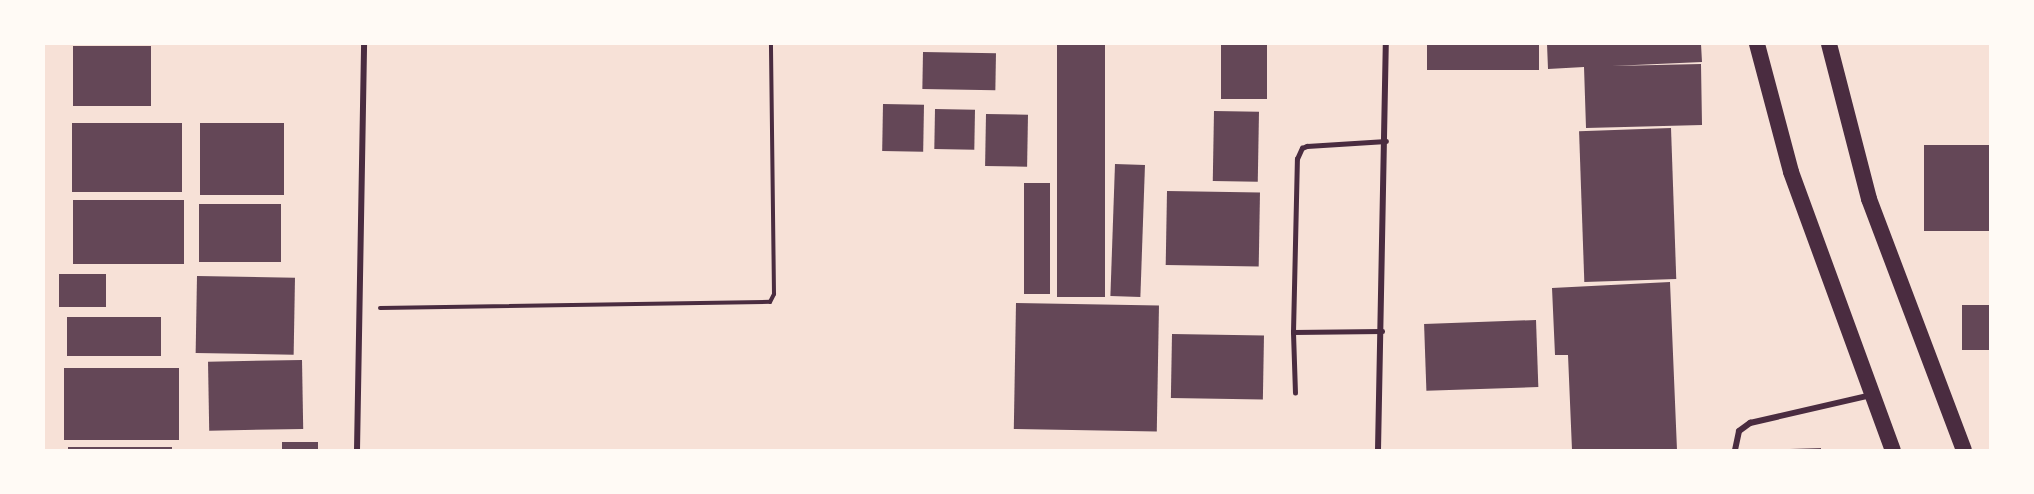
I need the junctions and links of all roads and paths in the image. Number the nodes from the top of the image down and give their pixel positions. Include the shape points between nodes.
1 (364, 44) edge
2 (771, 44) edge
3 (1386, 44) edge
4 (1757, 44) edge
5 (1829, 44) edge
6 (1386, 141) junction
7 (359, 308) junction
8 (1382, 331) junction
9 (1293, 332) junction
10 (1295, 393) dead end
11 (1872, 395) junction
12 (357, 450) edge
13 (1378, 450) edge
14 (1735, 450) edge
15 (1893, 450) edge
16 (1964, 450) edge

1 - 7 street
2 - 7 path via 774,294 770,302
3 - 6 street
4 - 11 highway via 1791,172
5 - 16 highway via 1869,199
6 - 8 street
6 - 9 lane via 1302,148 1297,159
7 - 12 street
8 - 9 lane
8 - 13 street
9 - 10 lane
11 - 14 street via 1750,423 1739,431
11 - 15 highway

